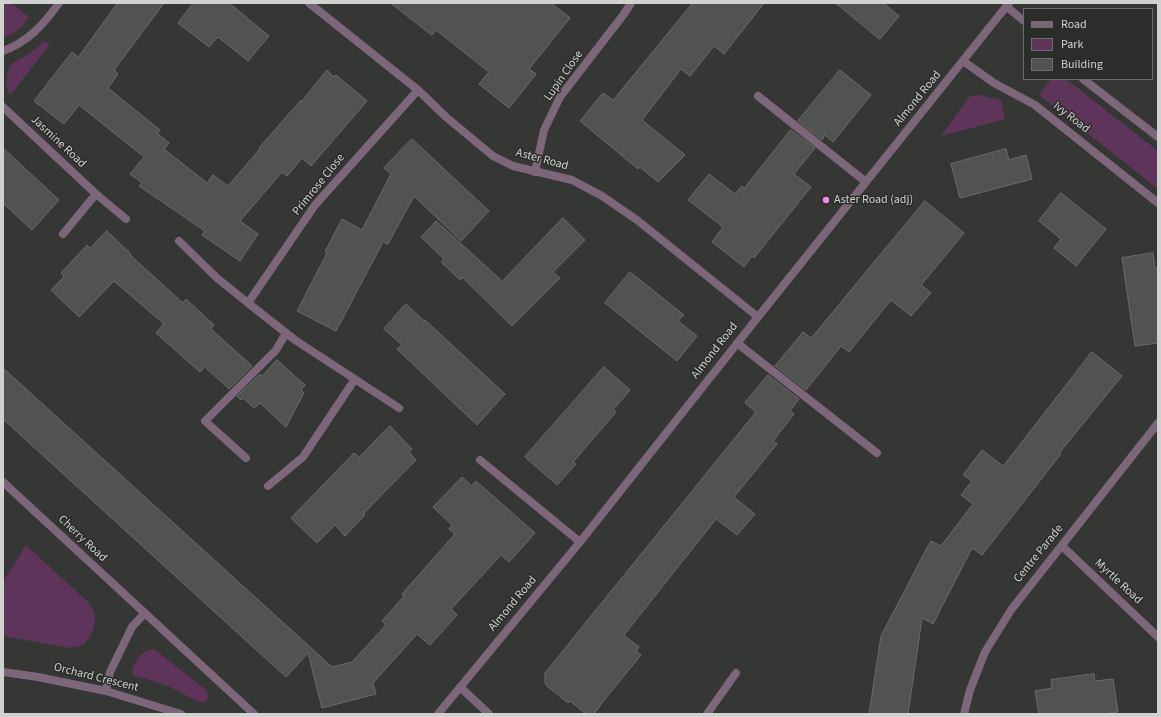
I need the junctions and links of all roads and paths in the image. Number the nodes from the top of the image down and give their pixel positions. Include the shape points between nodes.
1 (59, 3) edge
2 (309, 3) edge
3 (631, 3) edge
4 (1008, 5) edge
5 (1023, 20) edge
6 (3, 51) edge
7 (963, 61) junction
8 (1084, 80) edge
9 (418, 90) junction
10 (758, 96) dead end
11 (3, 107) edge
12 (1158, 137) edge
13 (535, 172) junction
14 (866, 182) junction
15 (96, 194) junction
16 (1158, 203) edge
17 (126, 219) dead end
18 (63, 234) dead end
19 (179, 241) dead end
20 (248, 303) junction
21 (758, 317) junction
22 (286, 333) junction
23 (737, 343) junction
24 (355, 379) junction
25 (399, 408) dead end
26 (1158, 423) edge
27 (877, 453) dead end
28 (246, 458) dead end
29 (480, 460) dead end
30 (3, 482) edge
31 (268, 486) dead end
32 (580, 542) junction
33 (1062, 546) junction
34 (145, 613) junction
35 (1158, 636) edge
36 (3, 672) edge
37 (736, 673) dead end
38 (460, 687) junction
39 (106, 691) junction
40 (181, 714) edge
41 (254, 714) edge
42 (438, 714) edge
43 (489, 714) edge
44 (707, 714) edge
45 (964, 714) edge

1 - 6 street via 45,23 30,36
2 - 9 street, Aster Road
3 - 13 street, Lupin Close via 560,98 544,130
4 - 5 street
4 - 7 street, Almond Road
7 - 14 street, Almond Road
7 - 16 street, Ivy Road via 994,83 1035,105
8 - 12 street
9 - 13 street, Aster Road via 493,156 513,166
9 - 20 street, Primrose Close via 315,205
10 - 14 street
11 - 15 street, Jasmine Road
13 - 21 street, Aster Road via 572,180 602,196 637,220
14 - 21 street, Almond Road
15 - 17 street, Jasmine Road
15 - 18 street
19 - 20 street via 217,278
20 - 22 street
21 - 23 street, Almond Road
22 - 24 street
22 - 28 street via 276,350 205,422
23 - 27 street
23 - 32 street, Almond Road
24 - 25 street
24 - 31 street via 303,457
26 - 33 street, Centre Parade
29 - 32 street
30 - 34 street, Cherry Road
32 - 38 street, Almond Road
33 - 35 street, Myrtle Road
33 - 45 street, Centre Parade via 1010,610 985,652 970,690
34 - 39 street via 129,633 110,672
34 - 41 street, Cherry Road
36 - 39 street, Orchard Crescent
37 - 44 street
38 - 42 street, Almond Road
38 - 43 street
39 - 40 street, Orchard Crescent

